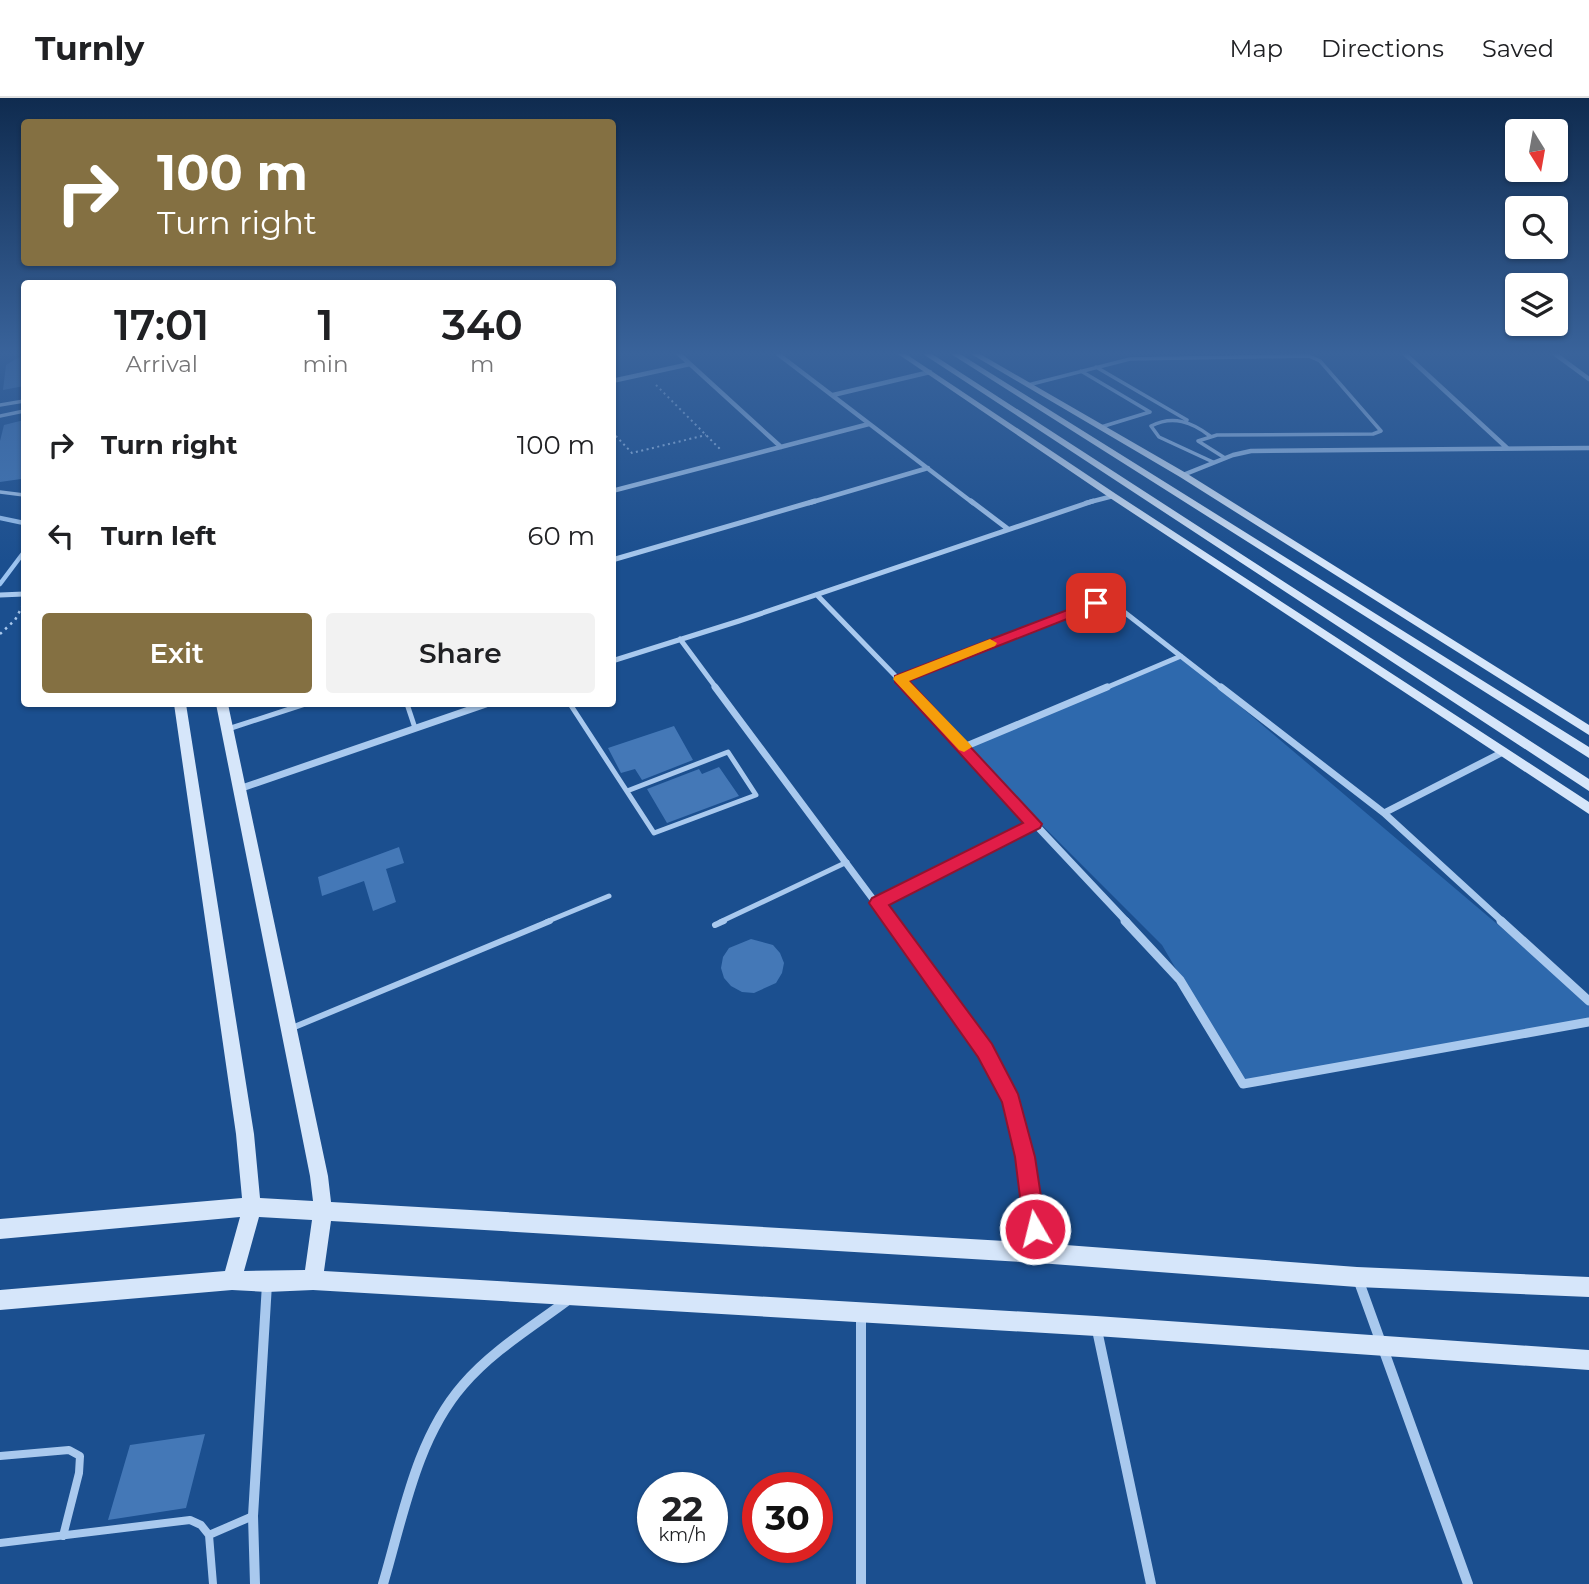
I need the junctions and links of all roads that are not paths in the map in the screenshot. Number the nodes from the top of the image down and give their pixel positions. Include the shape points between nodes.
1 (755, 423) edge
2 (1006, 423) edge
3 (1033, 423) edge
4 (1065, 423) edge
5 (1095, 423) edge
6 (1113, 423) edge
7 (1157, 423) edge
8 (1188, 423) edge
9 (1374, 423) edge
10 (1480, 423) edge
11 (869, 424) joint
12 (1193, 424) joint
13 (1101, 427) junction
14 (1210, 436) junction
15 (781, 447) junction
16 (1507, 448) junction
17 (1589, 448) edge
18 (1225, 458) junction
19 (1213, 462) junction
20 (928, 468) junction
21 (1183, 475) junction
22 (616, 490) edge
23 (0, 492) edge
24 (21, 495) edge
25 (1113, 496) junction
26 (1008, 530) junction
27 (616, 559) edge
28 (21, 594) edge
29 (817, 594) junction
30 (0, 595) edge
31 (680, 639) junction
32 (1181, 656) junction
33 (1441, 659) junction
34 (616, 660) edge
35 (1494, 671) junction
36 (900, 679) junction
37 (1399, 683) junction
38 (1449, 694) junction
39 (180, 707) edge
40 (223, 707) edge
41 (295, 707) edge
42 (408, 707) edge
43 (477, 707) edge
44 (572, 707) edge
45 (415, 728) junction
46 (227, 729) junction
47 (1589, 731) edge
48 (964, 747) junction
49 (1503, 752) junction
50 (1589, 753) edge
51 (1589, 786) edge
52 (239, 790) junction
53 (627, 791) junction
54 (1589, 809) edge
55 (1384, 813) junction
56 (1034, 824) junction
57 (847, 862) junction
58 (609, 896) dead end
59 (878, 903) junction
60 (715, 925) dead end
61 (1589, 1001) edge
62 (1589, 1022) edge
63 (288, 1030) junction
64 (252, 1207) junction
65 (323, 1211) junction
66 (0, 1228) edge
67 (1039, 1253) junction
68 (1357, 1277) junction
69 (232, 1280) junction
70 (313, 1280) junction
71 (267, 1282) junction
72 (1589, 1287) edge
73 (572, 1297) junction
74 (0, 1300) edge
75 (861, 1312) junction
76 (1096, 1326) junction
77 (1384, 1347) junction
78 (1589, 1360) edge
79 (0, 1455) edge
80 (253, 1516) junction
81 (209, 1535) junction
82 (63, 1536) junction
83 (0, 1543) edge
84 (213, 1584) edge
85 (255, 1584) edge
86 (383, 1584) edge
87 (861, 1584) edge
88 (1151, 1584) edge
89 (1468, 1584) edge

1 - 15 street
2 - 25 street
3 - 38 street
4 - 33 street
5 - 13 street
6 - 13 lane
7 - 19 lane via 1151,426 1159,437
8 - 12 lane
9 - 14 lane via 1381,431 1373,434
10 - 16 street
11 - 15 street
11 - 20 street
12 - 14 lane
13 - 21 street
14 - 18 lane via 1198,441
15 - 22 street
16 - 17 street
16 - 18 street via 1251,451
18 - 19 street
19 - 21 street
20 - 26 street
20 - 27 street
21 - 35 street
23 - 24 lane
25 - 26 street
25 - 37 street
26 - 29 street
28 - 30 street
29 - 31 street
29 - 36 street
31 - 34 street
31 - 57 street
32 - 36 street via 1119,608 1096,603
32 - 48 street
32 - 55 street
33 - 35 street
33 - 50 street
35 - 47 street
36 - 48 street
37 - 38 street
37 - 49 street
38 - 51 street
39 - 64 street
40 - 46 street
41 - 46 lane
42 - 45 lane
43 - 45 street
44 - 53 lane
45 - 52 street
46 - 52 street
48 - 56 street
49 - 54 street
49 - 55 street
52 - 63 street
53 - 53 lane via 728,752 756,795 654,833
55 - 61 street
56 - 59 street
56 - 62 street via 1180,980 1243,1084
57 - 59 street
57 - 60 lane
58 - 63 lane
59 - 67 street via 985,1051 1011,1100 1025,1157
63 - 65 street
64 - 65 street
64 - 66 street
64 - 69 street
65 - 67 street
65 - 70 street
67 - 68 street
68 - 72 street
68 - 77 street
69 - 71 street
69 - 74 street
70 - 71 street
70 - 73 street
71 - 80 street
73 - 75 street
73 - 86 street via 482,1366 451,1399 428,1439
75 - 76 street
75 - 87 street
76 - 77 street
76 - 88 street
77 - 78 street
77 - 89 street
79 - 82 lane via 69,1450 80,1456
80 - 81 lane
80 - 85 street
81 - 82 lane via 190,1520
81 - 84 lane
82 - 83 lane

